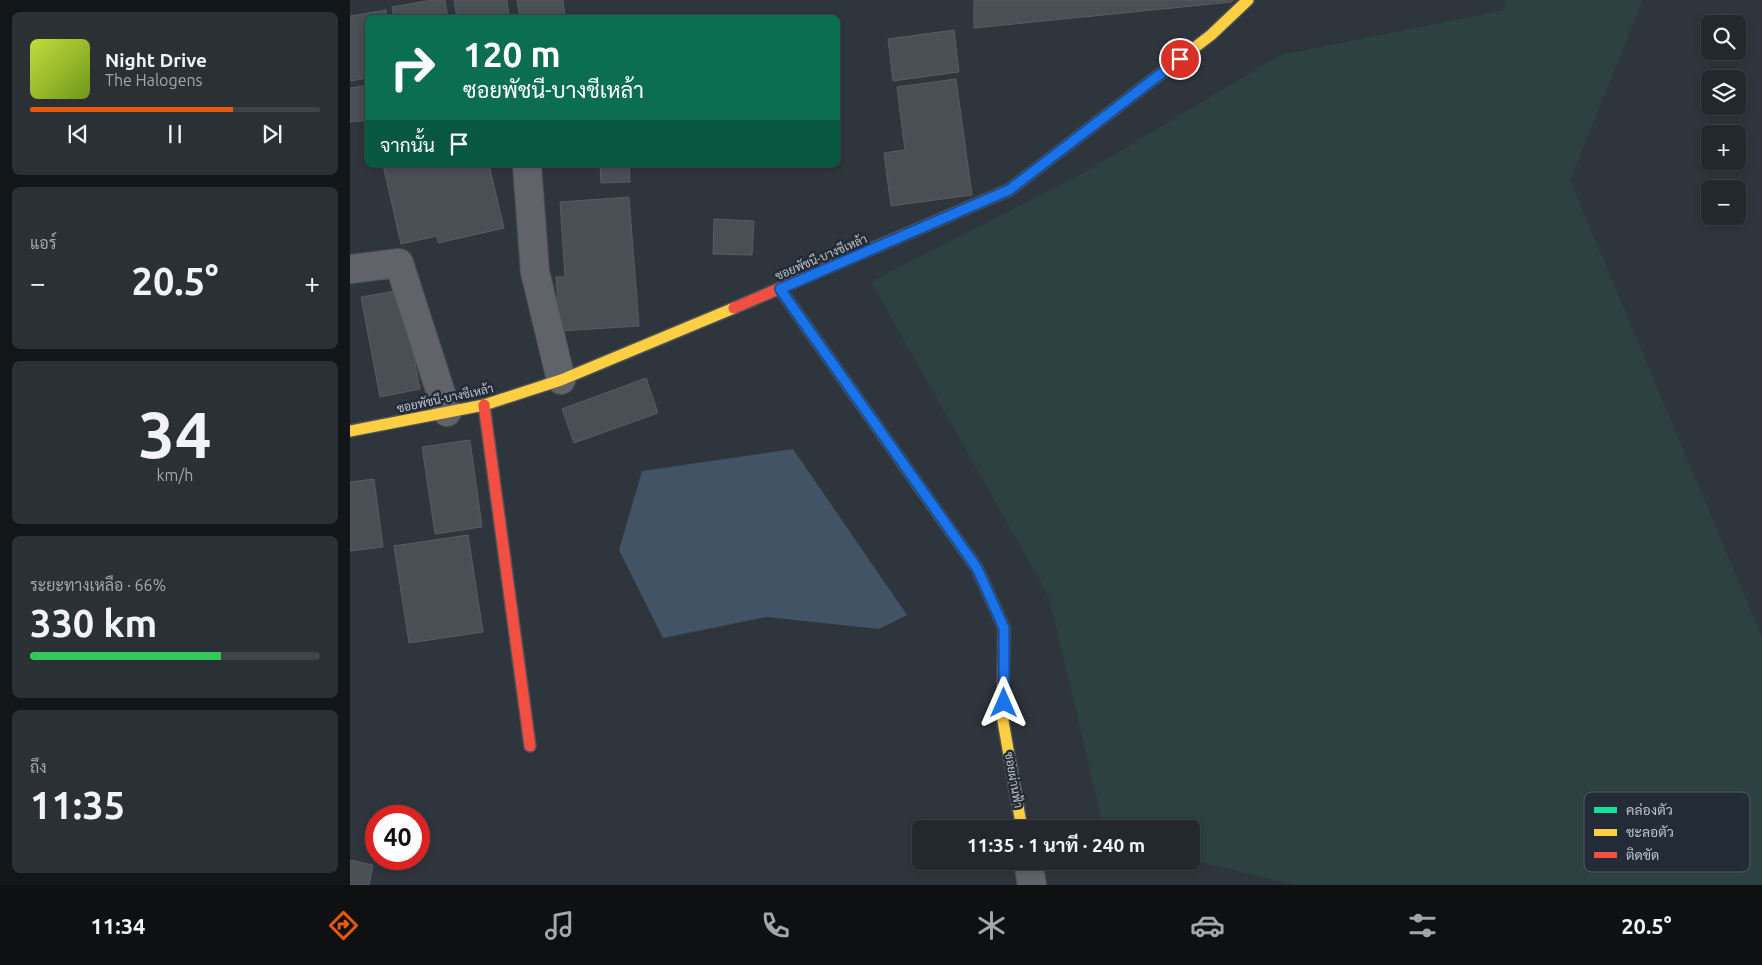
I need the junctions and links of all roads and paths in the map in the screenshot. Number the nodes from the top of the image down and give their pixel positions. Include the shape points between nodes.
1 (1248, 0) edge
2 (527, 167) edge
3 (350, 269) edge
4 (780, 289) junction
5 (561, 380) junction
6 (484, 405) junction
7 (447, 412) junction
8 (350, 431) edge
9 (530, 746) dead end
10 (1020, 820) edge

1 - 4 street, ซอยพัชนี-บางชีเหล้า via 1211,35 1009,190
2 - 5 street via 534,272
3 - 7 street via 400,263
4 - 5 street, ซอยพัชนี-บางชีเหล้า
4 - 10 street, ซอยผ่านฟ้า via 977,568 1004,628 1003,721
5 - 6 street, ซอยพัชนี-บางชีเหล้า
6 - 7 street, ซอยพัชนี-บางชีเหล้า
6 - 9 street
7 - 8 street, ซอยพัชนี-บางชีเหล้า

